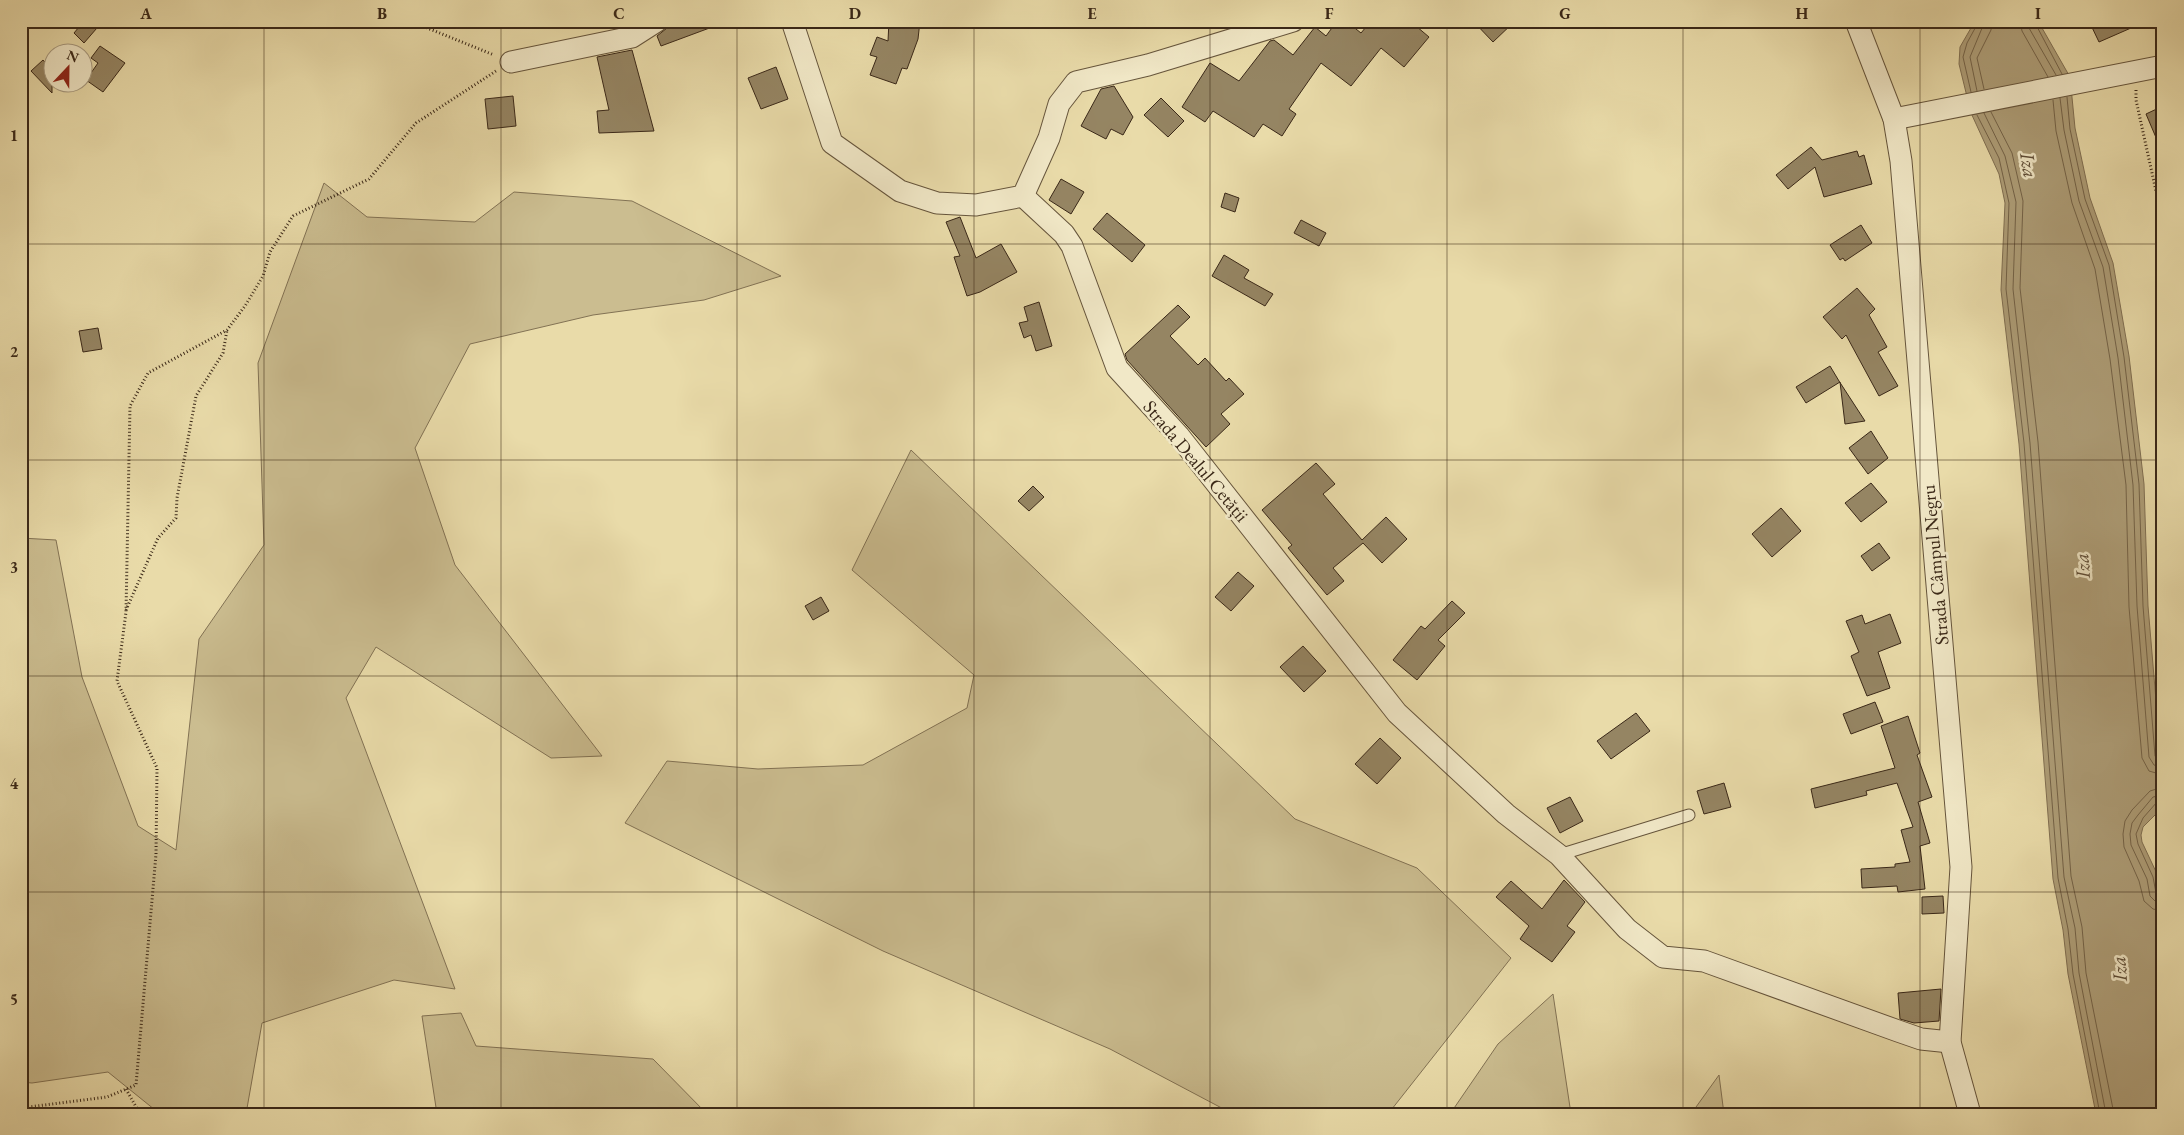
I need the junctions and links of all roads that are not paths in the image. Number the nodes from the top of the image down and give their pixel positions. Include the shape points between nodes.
1 (657, 21) edge
2 (792, 21) edge
3 (1293, 21) edge
4 (1856, 21) edge
5 (511, 62) road end
6 (2163, 66) edge
7 (1894, 118) junction
8 (1023, 196) junction
9 (1689, 815) dead end
10 (1559, 855) junction
11 (1950, 1042) junction
12 (1970, 1114) edge

1 - 5 street via 632,37
2 - 8 street via 832,143 900,191 937,203 976,205
3 - 8 street via 1148,65 1076,82 1059,104
4 - 7 street, Strada Câmpul Negru
6 - 7 street
7 - 11 street, Strada Câmpul Negru via 1901,161 1961,867
8 - 10 street, Strada Dealul Cetății via 1064,234 1072,246 1116,368 1179,436 1397,713 1506,814
9 - 10 lane
10 - 11 street, Strada Dealul Cetății via 1627,929 1663,957 1704,961 1921,1039
11 - 12 street, Strada Câmpul Negru

